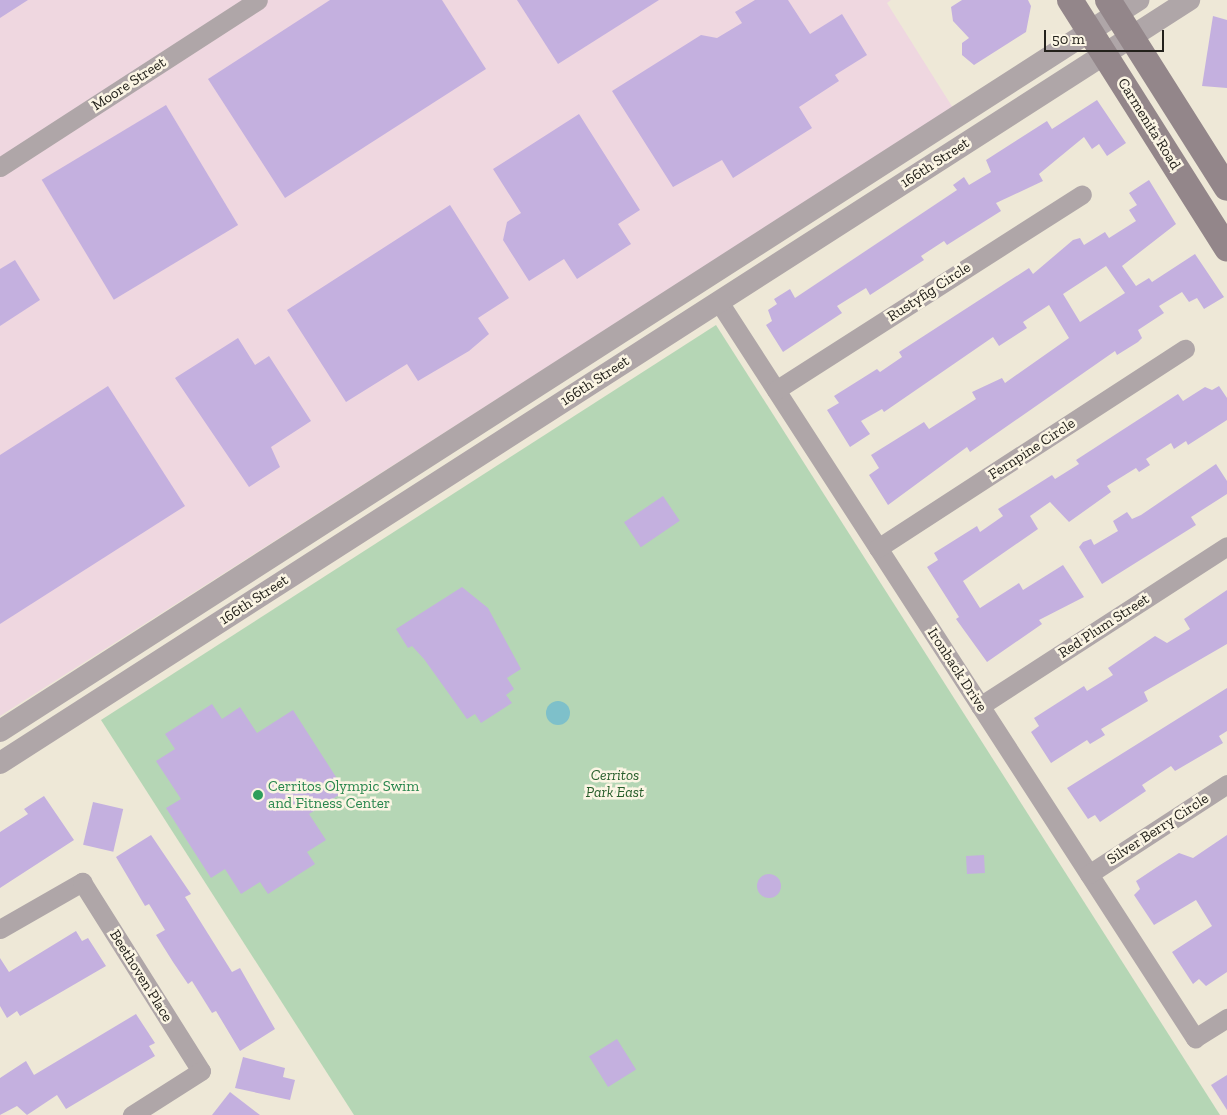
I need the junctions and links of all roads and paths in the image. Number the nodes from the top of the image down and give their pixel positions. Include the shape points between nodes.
1 (258, 0) edge
2 (1070, 0) edge
3 (1189, 0) edge
4 (1121, 4) edge
5 (1090, 30) junction
6 (1132, 37) junction
7 (1105, 54) junction
8 (0, 167) edge
9 (1227, 188) edge
10 (1082, 194) dead end
11 (1227, 248) edge
12 (719, 302) junction
13 (596, 348) junction
14 (1185, 349) dead end
15 (611, 371) junction
16 (776, 390) junction
17 (1227, 546) edge
18 (878, 548) junction
19 (980, 706) junction
20 (0, 732) edge
21 (0, 763) edge
22 (1227, 784) edge
23 (1089, 874) junction
24 (0, 929) edge
25 (1227, 1018) edge
26 (132, 1115) edge

1 - 8 street, Moore Street
2 - 5 main road, Carmenita Road
3 - 6 street, 166th Street
4 - 5 street, 166th Street
4 - 6 main road, Carmenita Road
5 - 7 main road, Carmenita Road
5 - 13 street, 166th Street
6 - 7 street, 166th Street
6 - 9 main road, Carmenita Road
7 - 11 main road, Carmenita Road
7 - 12 street, 166th Street
10 - 16 street, Rustyfig Circle
12 - 15 street, 166th Street
12 - 16 street, Ironback Drive
13 - 15 street
13 - 20 street, 166th Street
14 - 18 street, Fernpine Circle
15 - 21 street, 166th Street
16 - 18 street, Ironback Drive
17 - 19 street, Red Plum Street
18 - 19 street, Ironback Drive
19 - 23 street, Ironback Drive
22 - 23 street, Silver Berry Circle
23 - 25 street, Ironback Drive via 1195,1038
24 - 26 street, Beethoven Place via 82,882 201,1071

